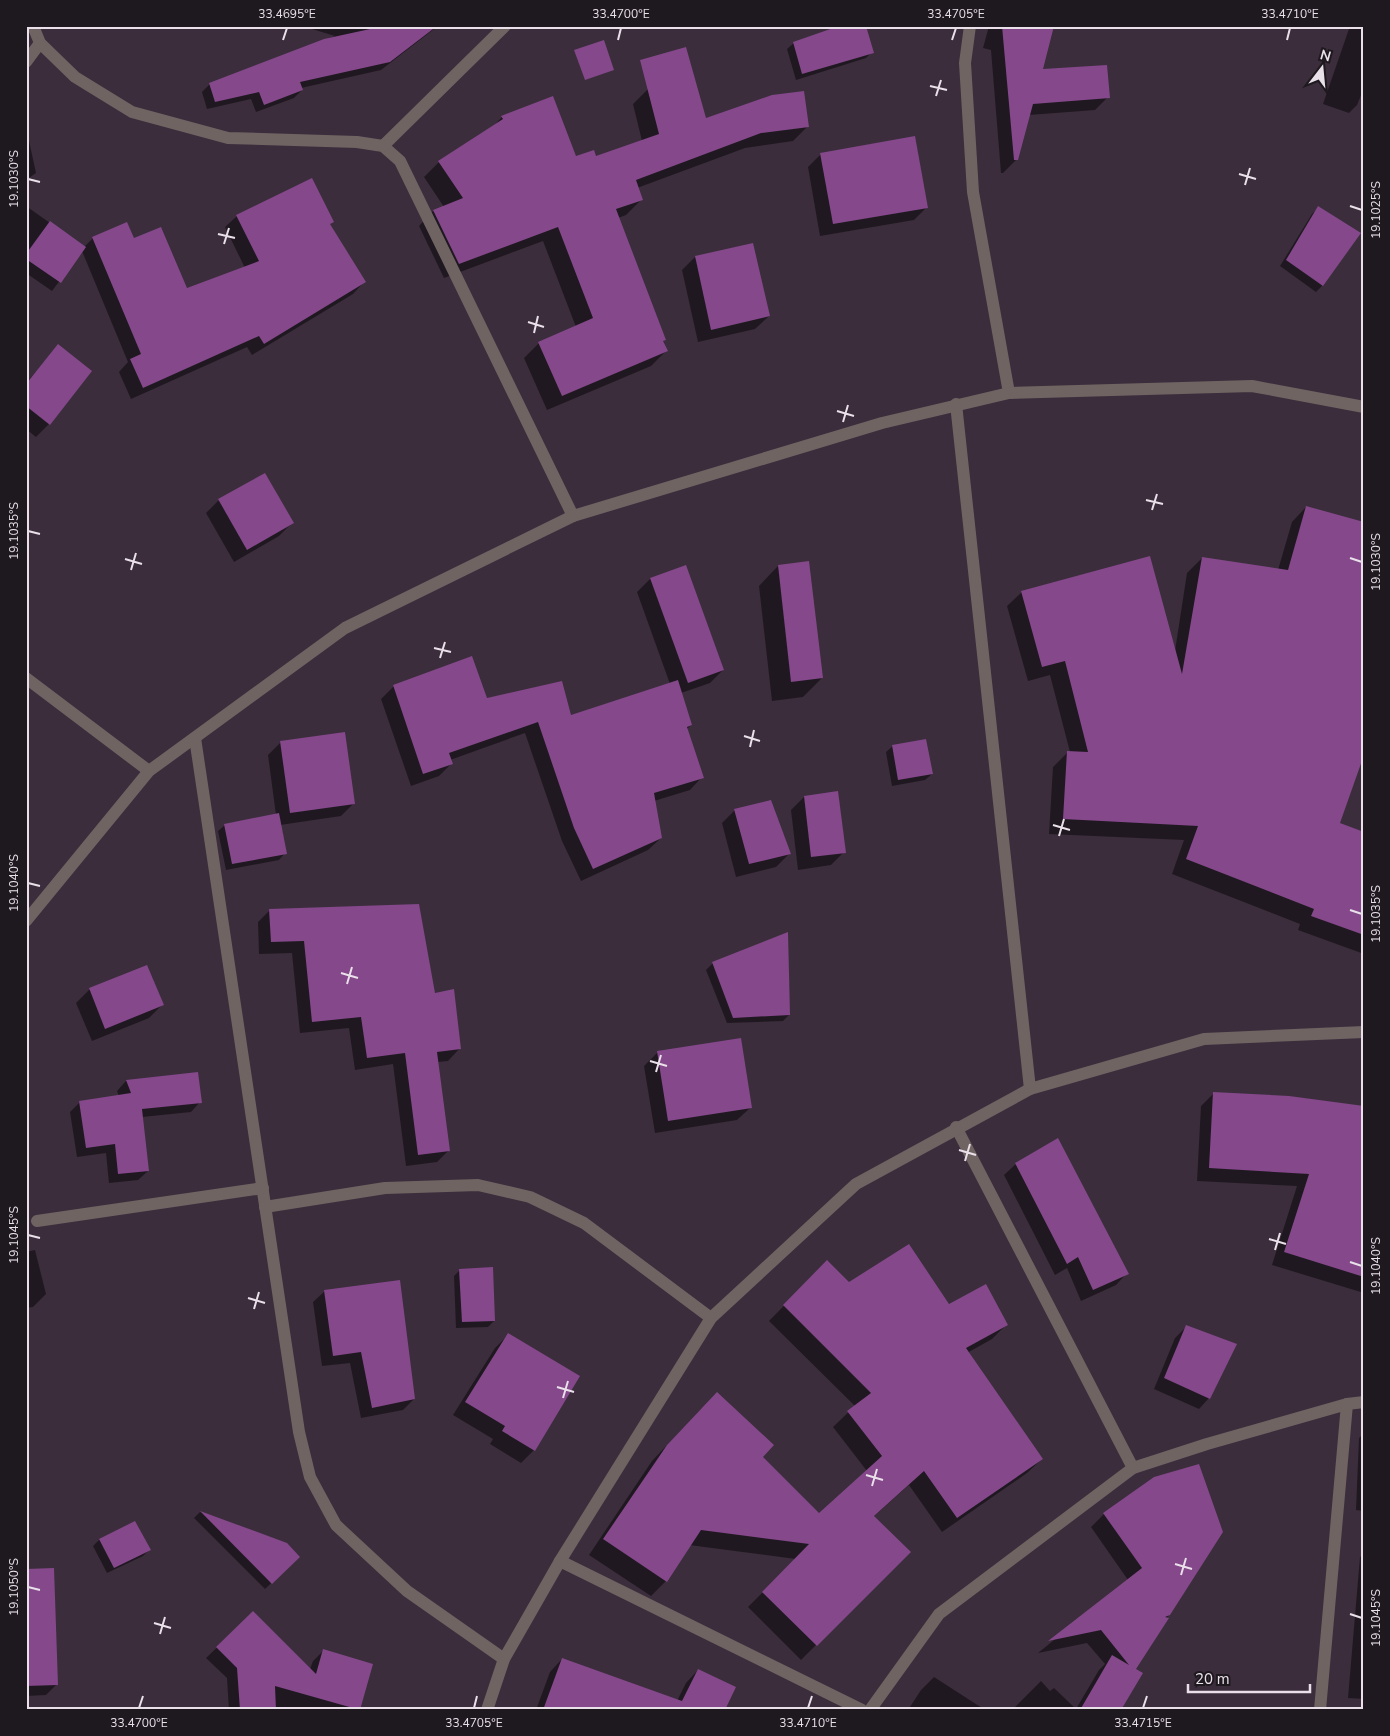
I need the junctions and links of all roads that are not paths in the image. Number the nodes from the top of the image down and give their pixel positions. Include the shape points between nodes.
1 (33, 26) edge
2 (505, 26) edge
3 (970, 26) edge
4 (40, 43) junction
5 (26, 62) edge
6 (383, 146) junction
7 (1009, 393) junction
8 (956, 404) junction
9 (1364, 407) edge
10 (573, 516) junction
11 (26, 678) edge
12 (195, 738) junction
13 (149, 771) junction
14 (26, 921) edge
15 (1364, 1032) edge
16 (1030, 1089) junction
17 (956, 1127) junction
18 (263, 1188) junction
19 (265, 1207) junction
20 (37, 1221) dead end
21 (711, 1318) junction
22 (1364, 1402) edge
23 (1347, 1404) junction
24 (1133, 1468) junction
25 (560, 1561) junction
26 (504, 1659) junction
27 (487, 1710) edge
28 (862, 1710) edge
29 (870, 1710) edge
30 (1320, 1710) edge

1 - 4 street
2 - 6 street
3 - 7 street via 965,63 974,192
4 - 5 street
4 - 6 street via 76,77 132,112 228,138 357,142
6 - 10 street via 400,161
7 - 8 street
7 - 9 street via 1252,386
8 - 10 street
8 - 16 street
10 - 12 street via 344,628
11 - 13 street
12 - 13 street
12 - 18 street
13 - 14 street
15 - 16 street via 1204,1040
16 - 17 street
17 - 21 street via 856,1184
17 - 24 street
18 - 19 street
18 - 20 street
19 - 21 street via 385,1188 478,1185 530,1197 584,1223
19 - 26 street via 299,1432 310,1477 336,1525 407,1591
21 - 25 street
22 - 23 street
23 - 24 street
23 - 30 street
24 - 29 street via 939,1614
25 - 26 street
25 - 28 street
26 - 27 street

